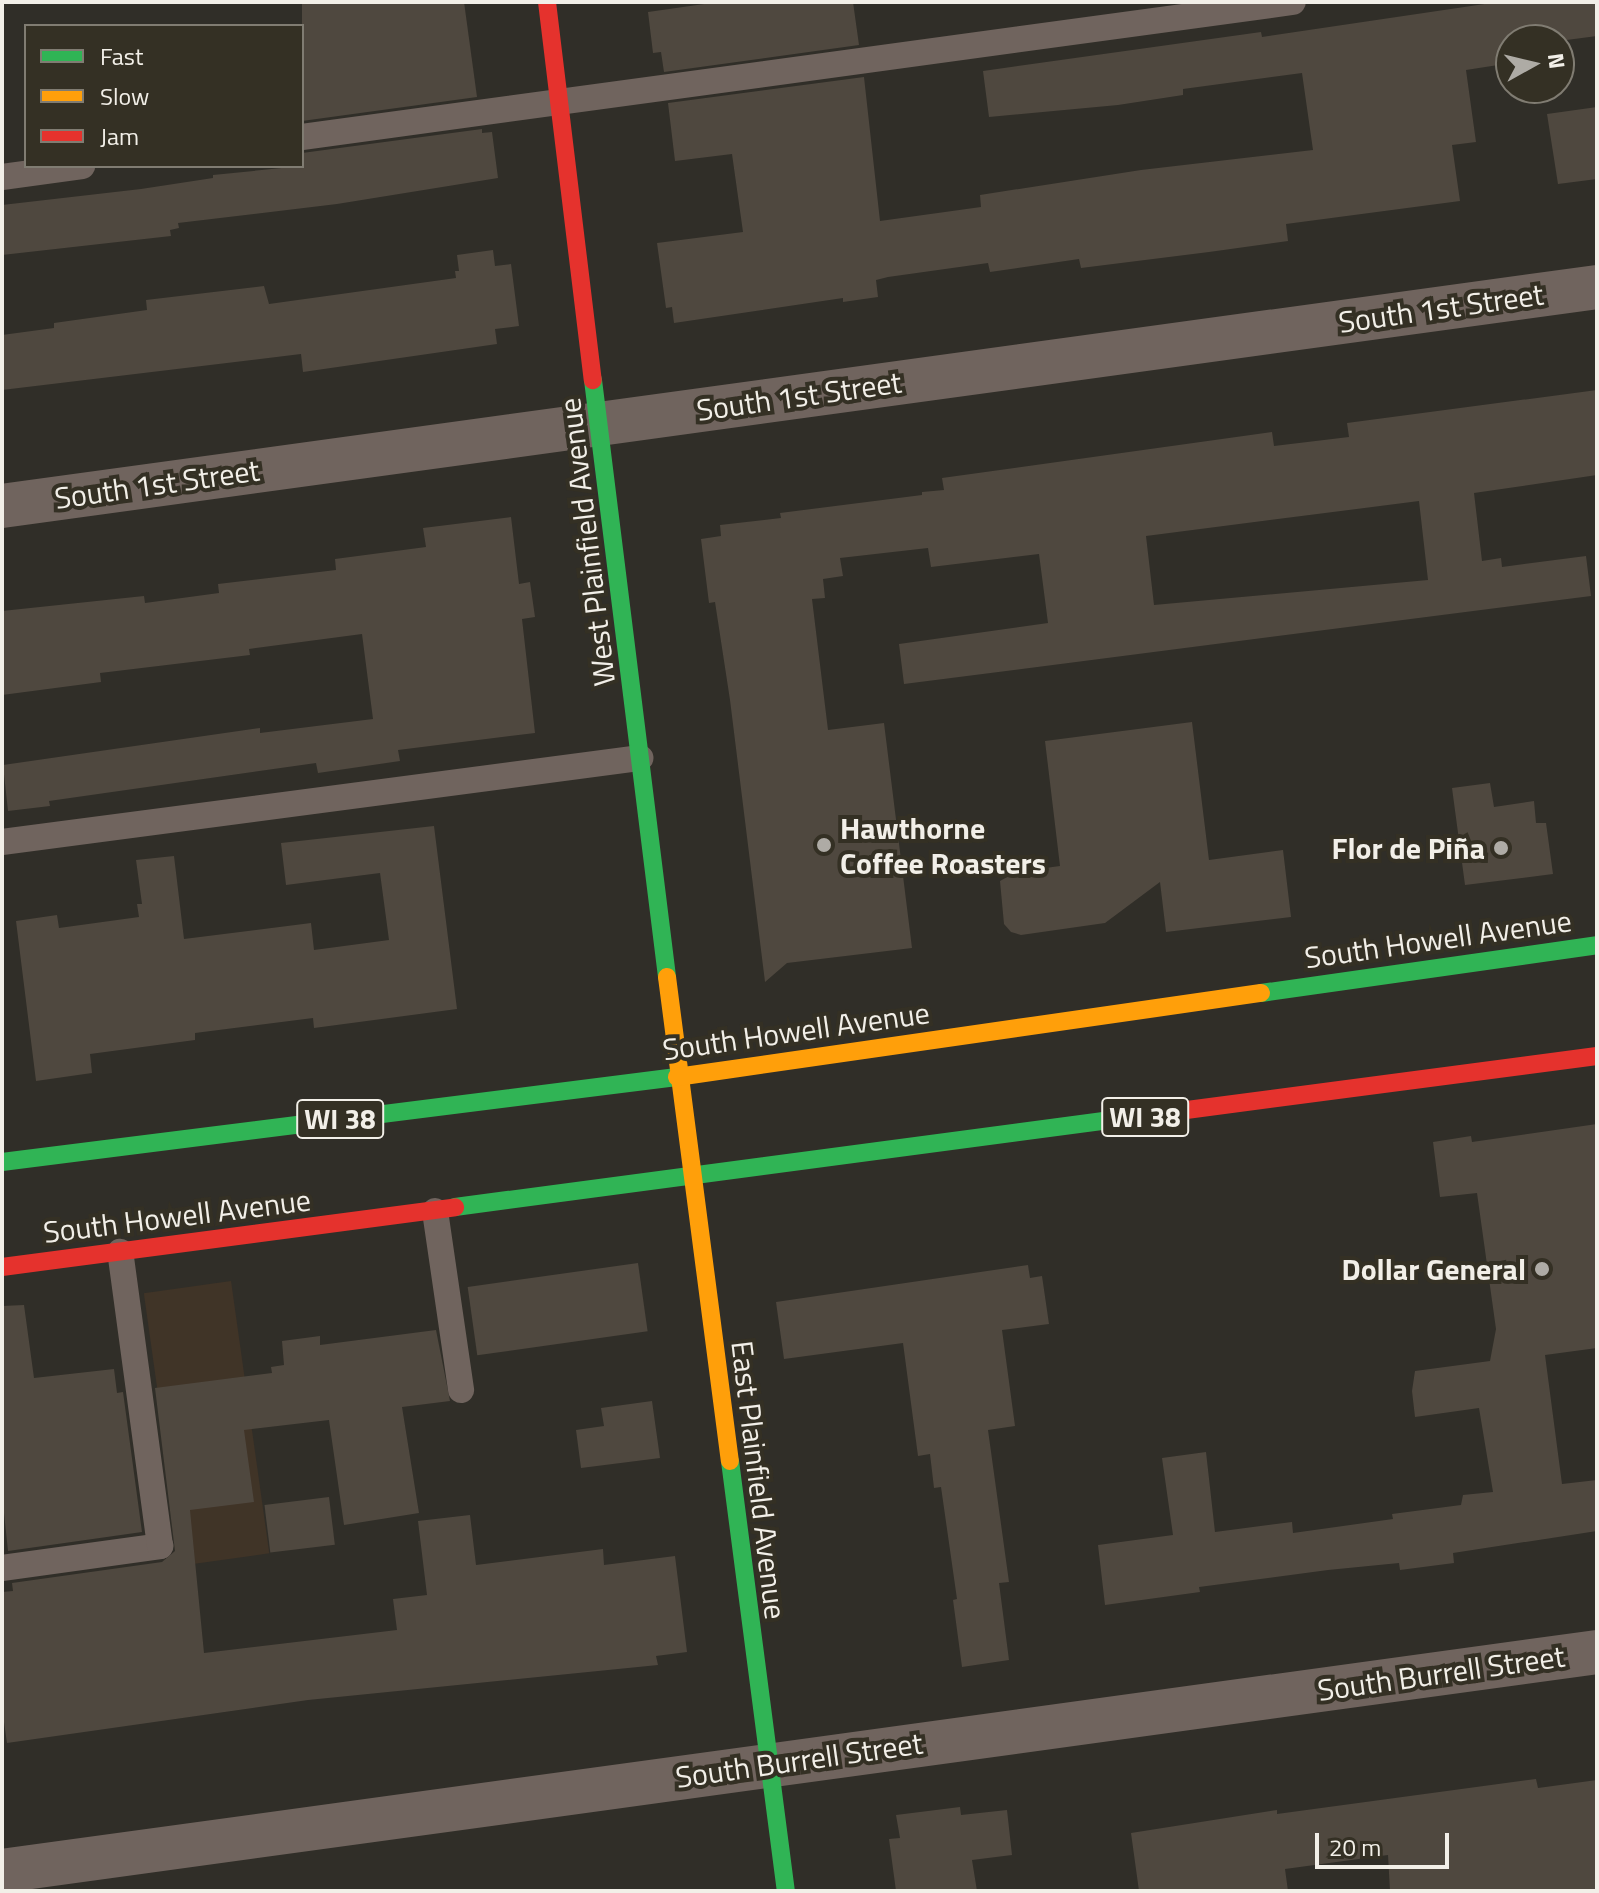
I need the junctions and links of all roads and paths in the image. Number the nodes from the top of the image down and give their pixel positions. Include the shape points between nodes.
1 (547, 2) edge
2 (1293, 2) edge
3 (560, 102) junction
4 (304, 137) edge
5 (67, 168) edge
6 (2, 177) edge
7 (1597, 287) edge
8 (601, 423) junction
9 (2, 506) edge
10 (640, 758) junction
11 (2, 842) edge
12 (1597, 945) edge
13 (1597, 1056) edge
14 (679, 1077) junction
15 (2, 1162) edge
16 (693, 1178) junction
17 (435, 1211) junction
18 (120, 1252) junction
19 (2, 1267) edge
20 (461, 1390) dead end
21 (2, 1568) edge
22 (1597, 1652) edge
23 (769, 1764) junction
24 (2, 1871) edge
25 (786, 1891) edge

1 - 3 main road, West Plainfield Avenue
2 - 3 lane
3 - 4 lane
3 - 8 main road, West Plainfield Avenue
5 - 6 lane
7 - 8 street, South 1st Street
8 - 9 street, South 1st Street
8 - 10 main road, West Plainfield Avenue
10 - 11 lane
10 - 14 main road, West Plainfield Avenue
12 - 14 main road, South Howell Avenue / WI 38
13 - 16 main road, South Howell Avenue / WI 38
14 - 15 main road, South Howell Avenue / WI 38
14 - 16 main road, East Plainfield Avenue
16 - 17 main road, South Howell Avenue / WI 38
16 - 23 main road, East Plainfield Avenue
17 - 18 main road, South Howell Avenue / WI 38
17 - 20 lane
18 - 19 main road, South Howell Avenue / WI 38
18 - 21 lane via 160,1546
22 - 23 street, South Burrell Street
23 - 24 street, South Burrell Street
23 - 25 main road, East Plainfield Avenue

